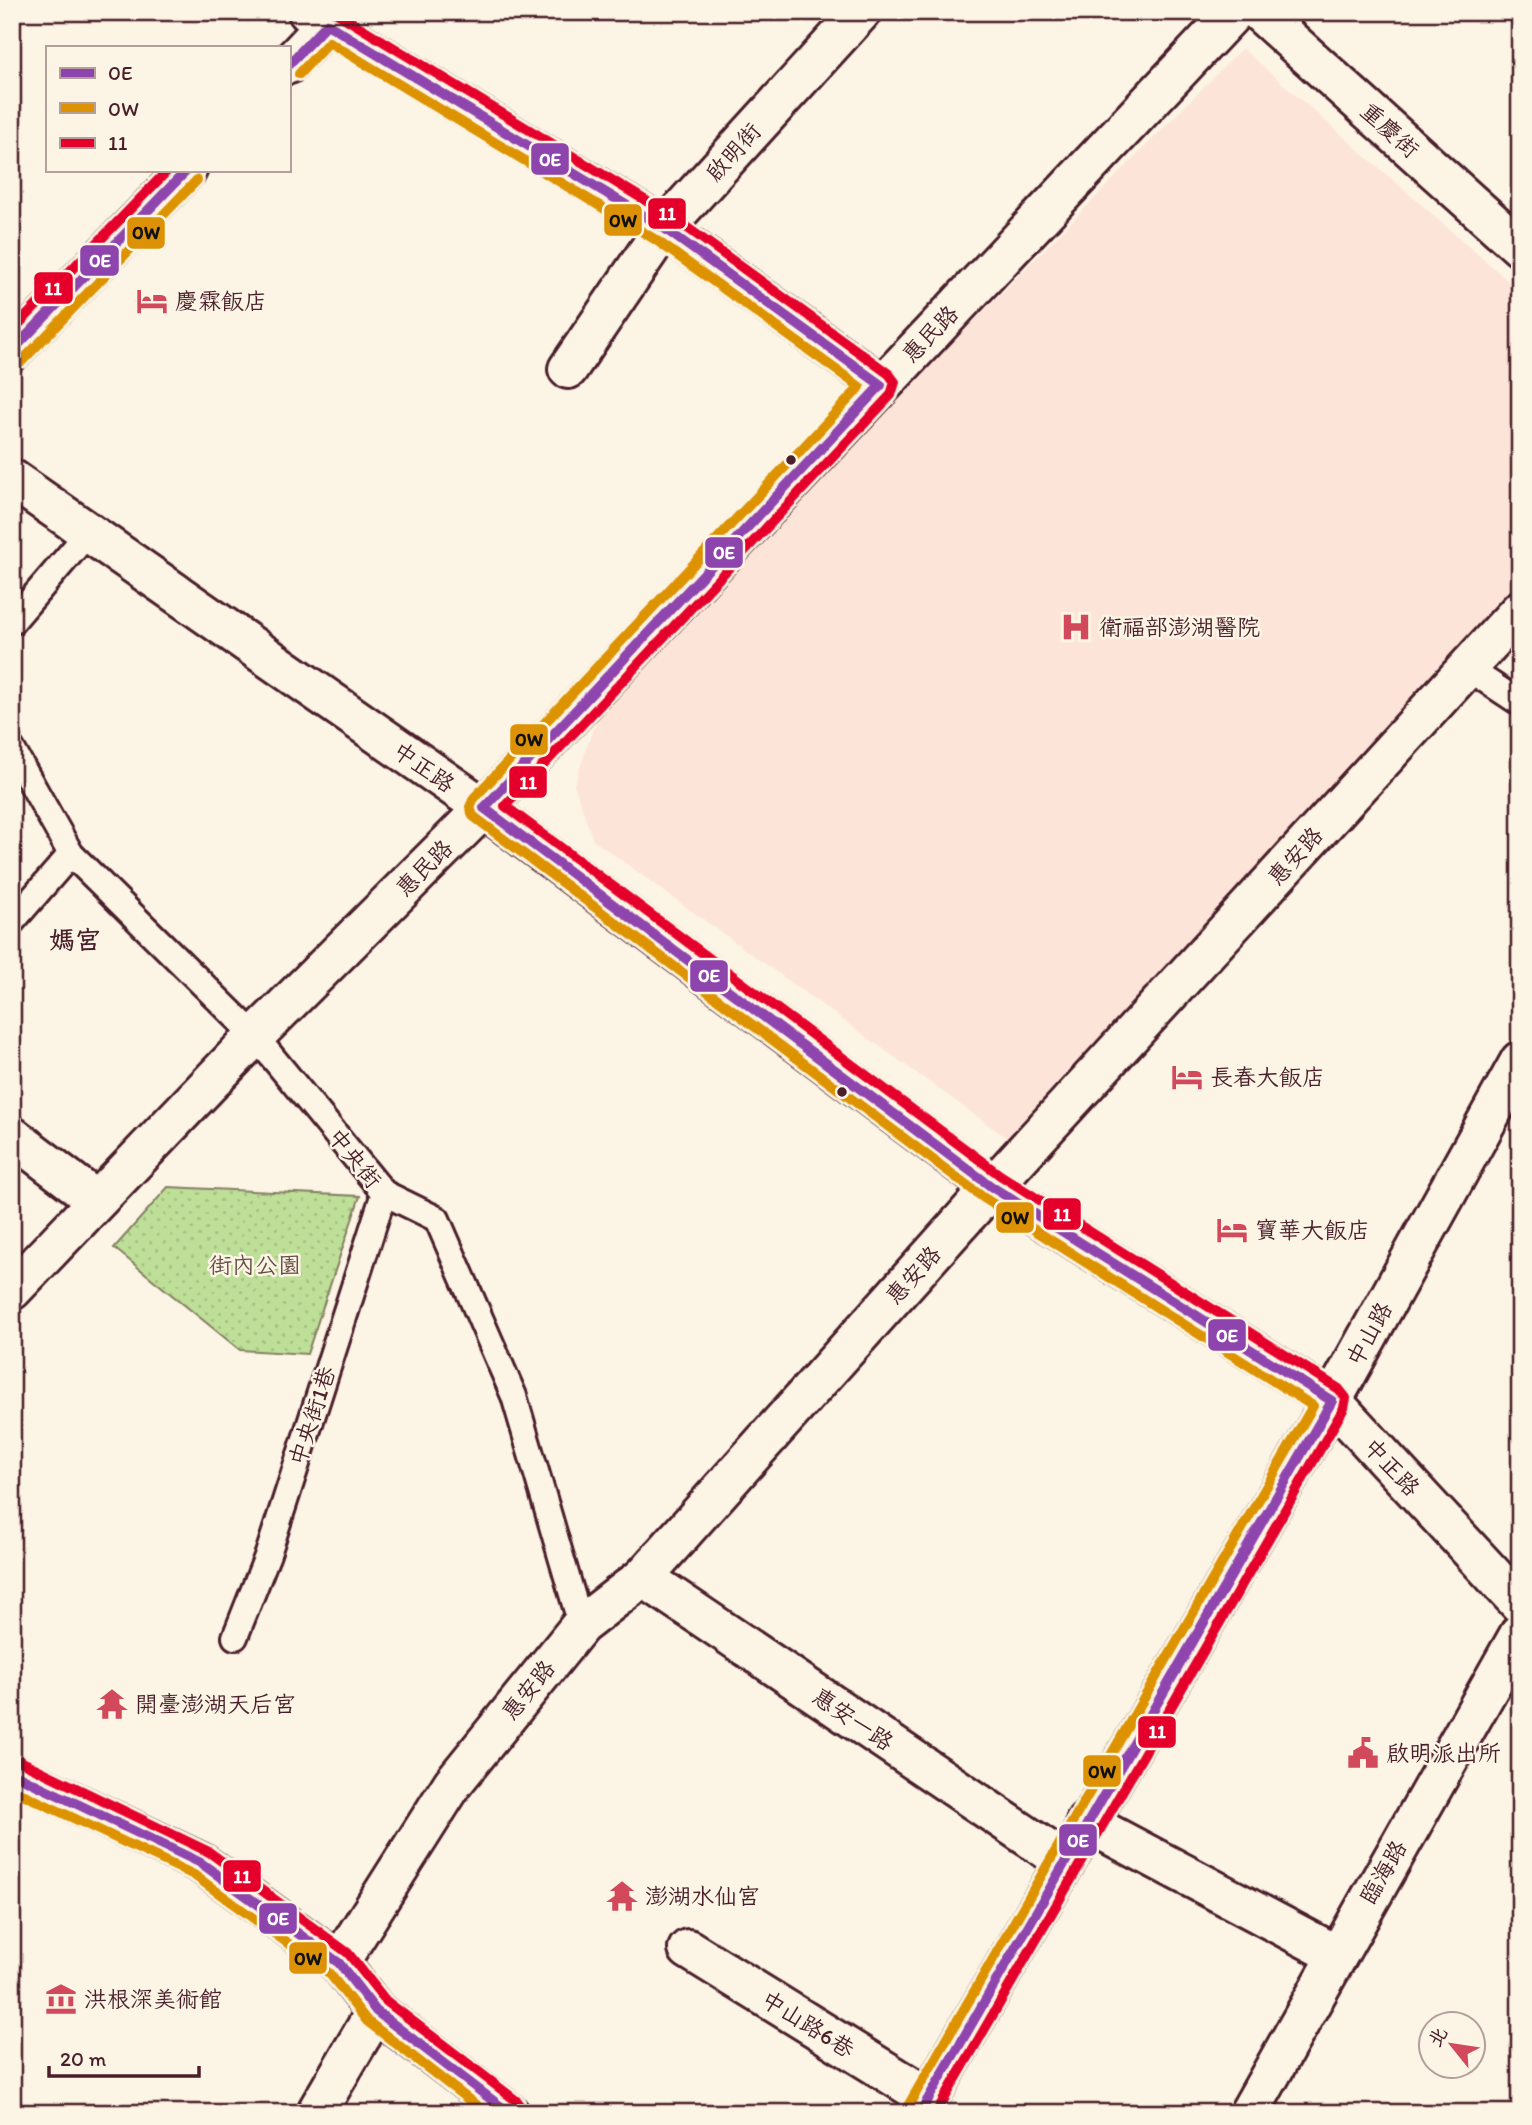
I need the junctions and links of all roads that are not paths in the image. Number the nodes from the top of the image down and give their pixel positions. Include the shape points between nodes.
1 (861, 12) edge
2 (1234, 12) edge
3 (1259, 12) edge
4 (324, 16) edge
5 (290, 63) edge
6 (185, 172) edge
7 (664, 228) junction
8 (1520, 247) edge
9 (12, 351) edge
10 (568, 369) dead end
11 (881, 385) junction
12 (12, 479) edge
13 (88, 533) junction
14 (1520, 610) edge
15 (12, 622) edge
16 (1467, 667) junction
17 (1520, 703) edge
18 (12, 749) edge
19 (484, 808) junction
20 (71, 854) junction
21 (12, 922) edge
22 (255, 1036) junction
23 (1520, 1061) edge
24 (12, 1136) edge
25 (992, 1187) junction
26 (384, 1193) junction
27 (96, 1200) junction
28 (12, 1290) edge
29 (1332, 1401) junction
30 (643, 1577) junction
31 (1520, 1604) edge
32 (581, 1625) junction
33 (1520, 1633) edge
34 (235, 1637) dead end
35 (12, 1773) edge
36 (1086, 1822) junction
37 (1064, 1861) junction
38 (688, 1949) dead end
39 (1337, 1955) junction
40 (340, 1963) junction
41 (376, 2011) junction
42 (925, 2106) edge
43 (316, 2113) edge
44 (509, 2113) edge
45 (1249, 2113) edge

1 - 7 street, 啟明街
2 - 11 street, 惠民路
3 - 8 street, 重慶街
4 - 5 street
4 - 7 street
6 - 9 street
7 - 10 street, 啟明街
7 - 11 street
11 - 19 street, 惠民路
12 - 13 street, 中正路
13 - 15 lane
13 - 19 street, 中正路
14 - 16 street, 惠安路
16 - 17 lane
16 - 25 street, 惠安路
18 - 20 lane, 中央街
19 - 22 street, 惠民路
19 - 25 street, 中正路
20 - 21 lane
20 - 22 lane, 中央街
22 - 26 lane, 中央街
22 - 27 street, 惠民路
23 - 29 street, 中山路
24 - 27 street
25 - 29 street, 中正路
25 - 30 street, 惠安路
26 - 32 lane, 中央街 via 437,1219 514,1396
26 - 34 lane, 中央街1巷 via 268,1555
27 - 28 street, 惠民路
29 - 31 street, 中正路
29 - 36 street, 中山路
30 - 32 street, 惠安路
30 - 37 street, 惠安一路
32 - 40 street, 惠安路 via 453,1783
33 - 39 street, 臨海路
35 - 40 street via 201,1863
36 - 37 street, 中山路
36 - 39 street
37 - 42 street, 中山路
38 - 42 street, 中山路6巷
39 - 45 street, 臨海路
40 - 41 street
41 - 43 street
41 - 44 street

